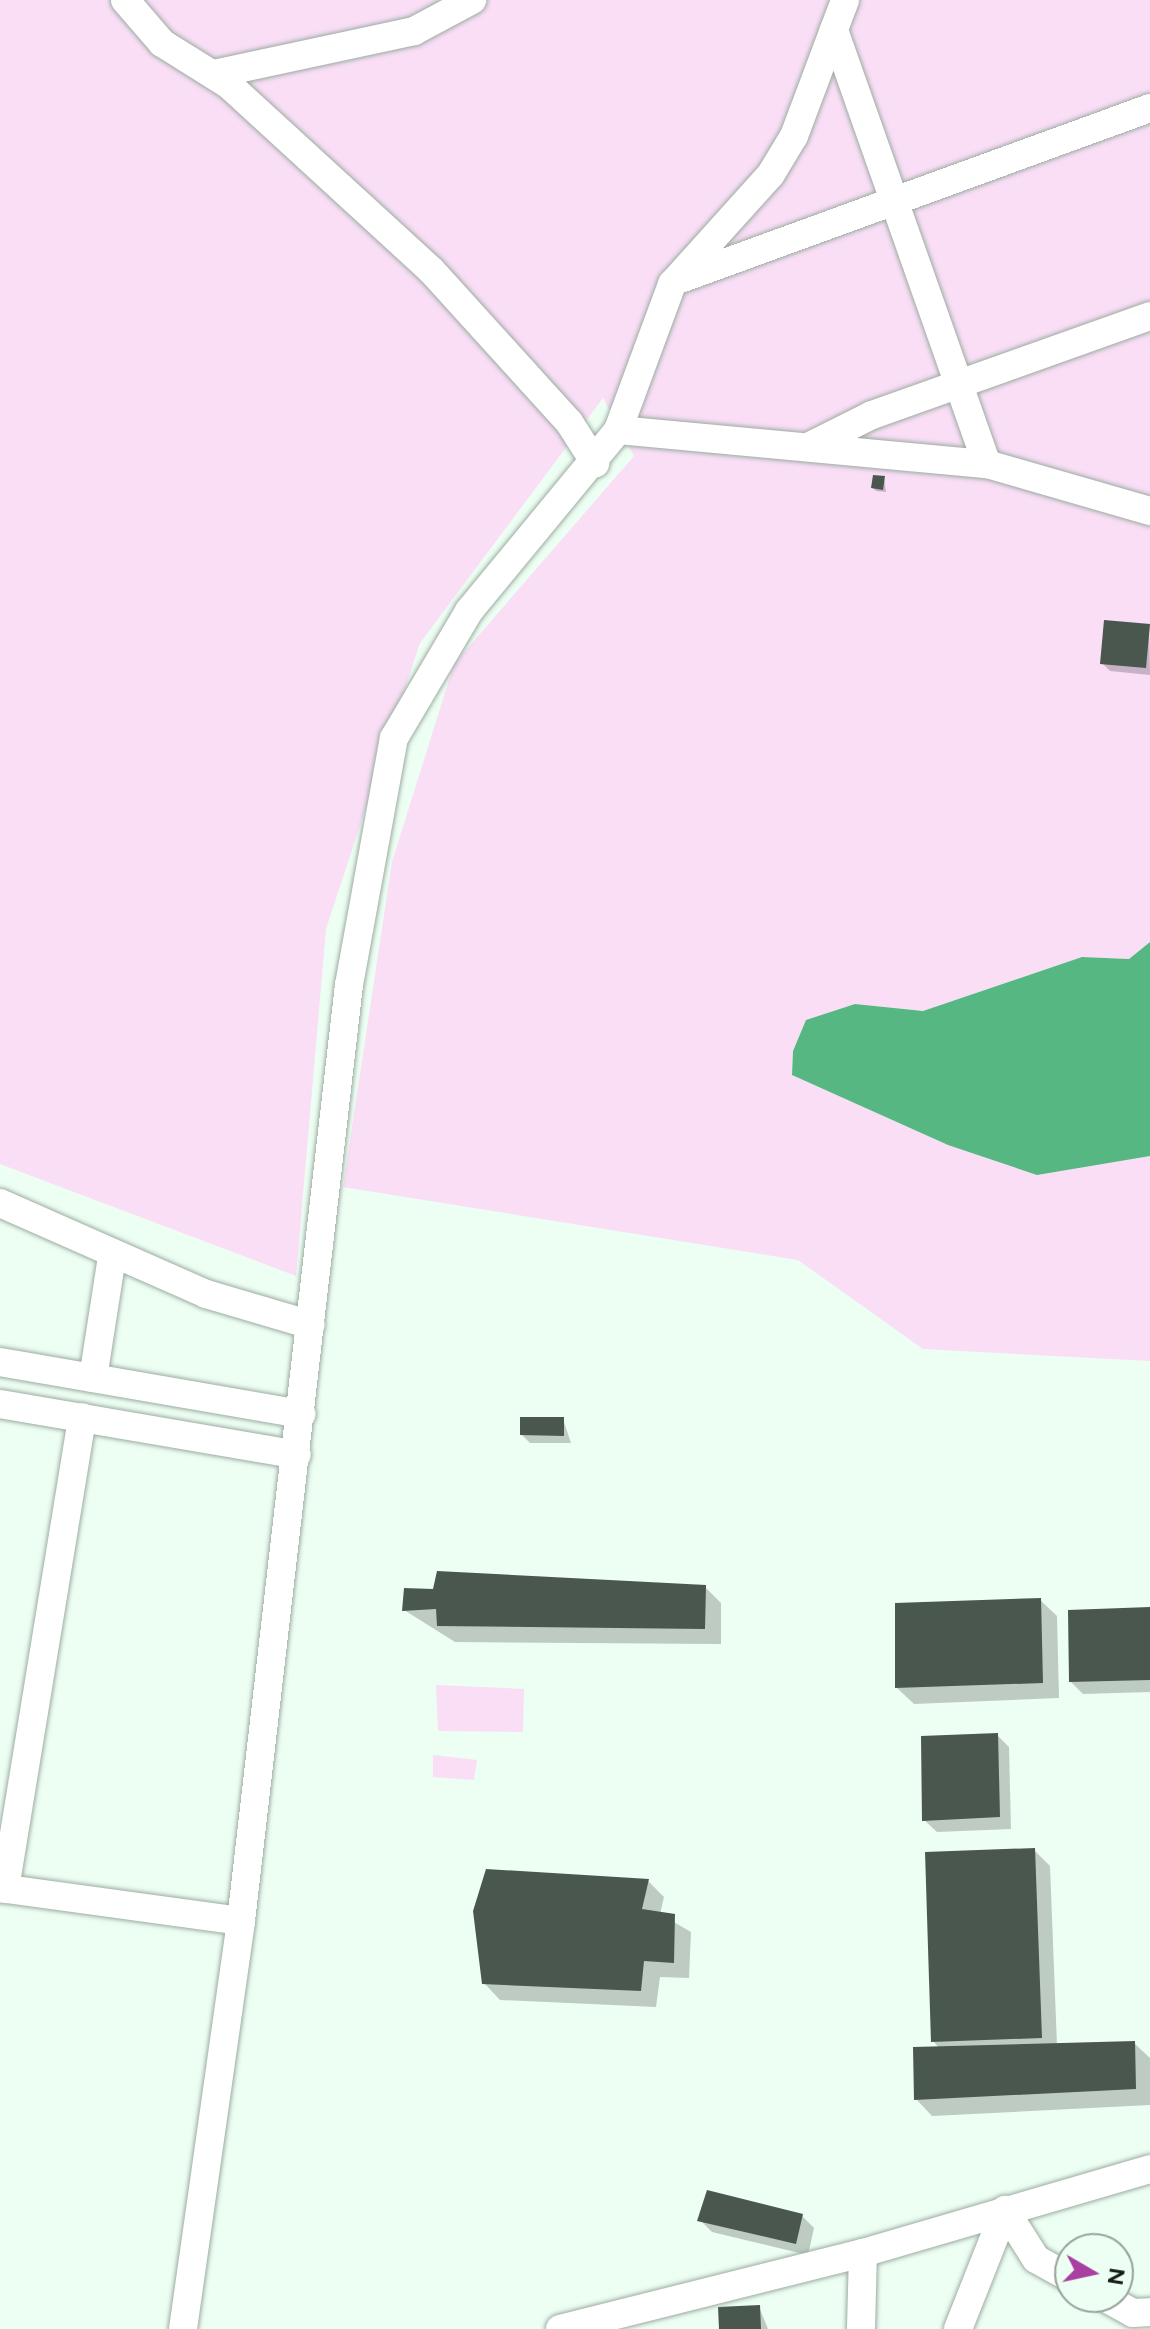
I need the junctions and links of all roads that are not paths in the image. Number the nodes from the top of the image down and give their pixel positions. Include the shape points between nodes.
1 (125, 0) edge
2 (472, 0) edge
3 (845, 9) edge
4 (214, 74) junction
5 (1150, 108) edge
6 (890, 197) junction
7 (672, 284) junction
8 (1150, 316) edge
9 (956, 385) junction
10 (618, 430) junction
11 (808, 448) junction
12 (595, 463) junction
13 (987, 464) junction
14 (1150, 511) edge
15 (0, 1203) edge
16 (112, 1256) junction
17 (311, 1325) junction
18 (0, 1362) edge
19 (93, 1378) junction
20 (0, 1404) edge
21 (302, 1414) junction
22 (82, 1417) junction
23 (297, 1455) junction
24 (3, 1888) edge
25 (241, 1921) junction
26 (1150, 2169) edge
27 (1005, 2210) junction
28 (863, 2253) junction
29 (1054, 2269) edge
30 (623, 2320) edge
31 (183, 2329) edge
32 (560, 2329) edge
33 (861, 2329) edge
34 (958, 2329) edge

1 - 4 street via 173,52
2 - 4 street via 414,31
3 - 6 street
3 - 7 street via 810,103 771,174
4 - 12 street via 431,270 569,422
5 - 6 street
6 - 7 street
6 - 9 street
7 - 10 street
8 - 9 street
9 - 11 street
9 - 13 street
10 - 11 street
10 - 12 street
11 - 13 street
12 - 17 street via 469,611 394,738 349,985
13 - 14 street
15 - 16 street
16 - 17 street
16 - 19 street
17 - 21 street
18 - 19 street
19 - 21 street
20 - 22 street
21 - 23 street
22 - 23 street
22 - 24 street
23 - 25 street
24 - 25 street
25 - 31 street
26 - 27 street
27 - 28 street
27 - 29 street via 1036,2259
27 - 34 street
28 - 30 street
28 - 33 street
30 - 32 street

